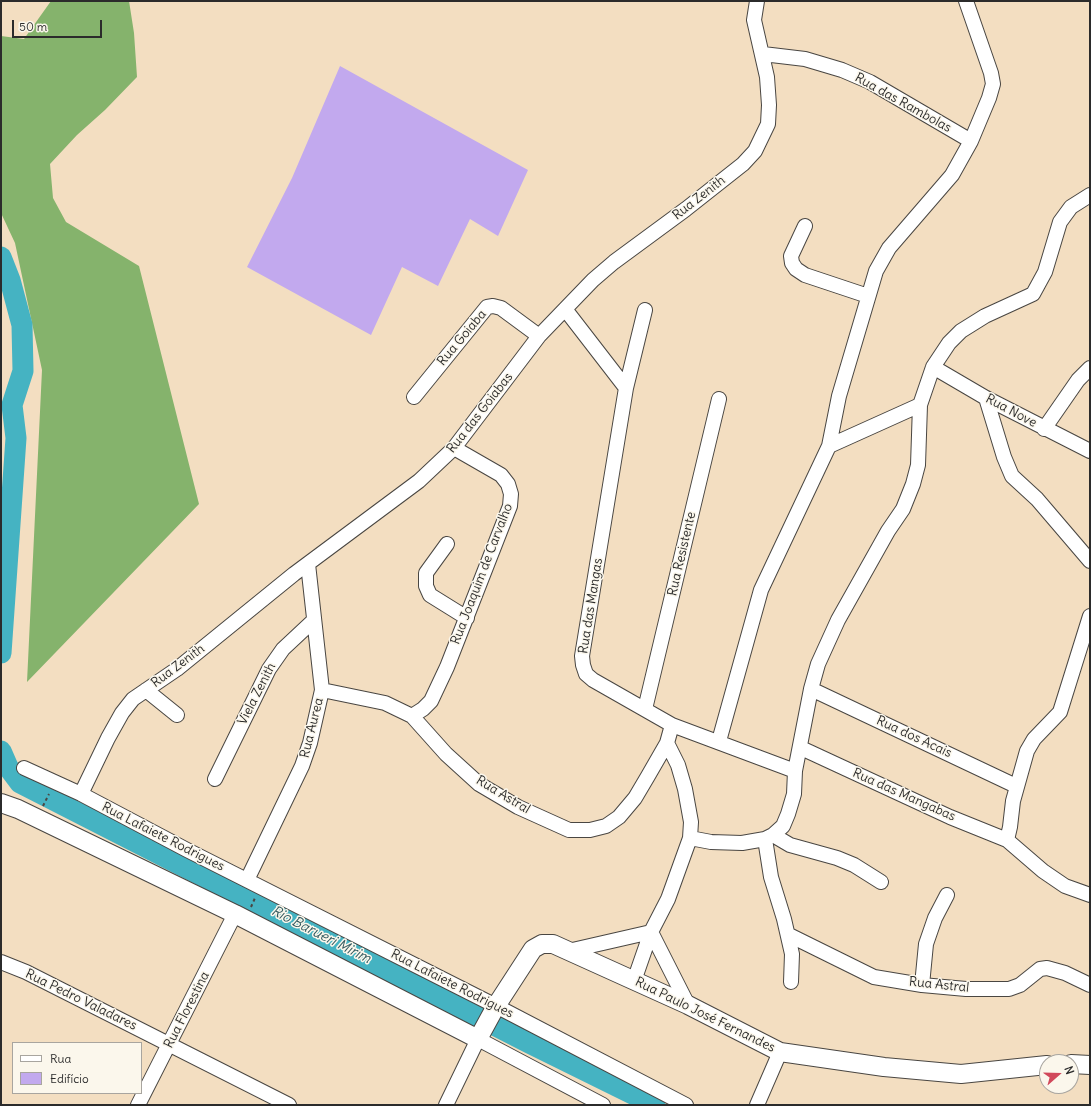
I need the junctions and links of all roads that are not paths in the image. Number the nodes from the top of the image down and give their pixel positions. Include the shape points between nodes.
1 (757, 1) edge
2 (966, 1) edge
3 (763, 54) junction
4 (971, 141) junction
5 (1090, 195) edge
6 (804, 226) dead end
7 (868, 296) junction
8 (565, 309) junction
9 (645, 310) dead end
10 (539, 336) junction
11 (933, 367) junction
12 (1090, 368) edge
13 (626, 388) junction
14 (414, 397) dead end
15 (986, 398) junction
16 (719, 399) dead end
17 (920, 405) junction
18 (1044, 429) junction
19 (829, 446) junction
20 (454, 448) junction
21 (1090, 451) edge
22 (447, 544) dead end
23 (1090, 561) edge
24 (308, 564) junction
25 (466, 618) junction
26 (1089, 619) edge
27 (314, 620) junction
28 (811, 689) junction
29 (146, 690) junction
30 (322, 690) junction
31 (645, 709) junction
32 (177, 715) dead end
33 (412, 716) junction
34 (672, 725) junction
35 (719, 741) junction
36 (667, 743) junction
37 (801, 748) junction
38 (24, 768) dead end
39 (795, 771) junction
40 (215, 779) dead end
41 (1016, 786) junction
42 (81, 794) junction
43 (1, 803) edge
44 (769, 837) junction
45 (690, 838) junction
46 (1007, 840) junction
47 (247, 880) junction
48 (881, 882) dead end
49 (948, 895) dead end
50 (1090, 895) edge
51 (235, 914) junction
52 (651, 932) junction
53 (788, 935) junction
54 (568, 951) junction
55 (1, 962) edge
56 (634, 981) junction
57 (791, 982) dead end
58 (922, 985) junction
59 (1090, 985) edge
60 (688, 1005) junction
61 (494, 1010) junction
62 (480, 1036) junction
63 (169, 1044) junction
64 (780, 1052) junction
65 (1079, 1064) edge
66 (1090, 1065) edge
67 (1039, 1066) edge
68 (138, 1105) edge
69 (289, 1105) edge
70 (446, 1105) edge
71 (603, 1105) edge
72 (686, 1105) edge
73 (757, 1105) edge

1 - 3 street, Rua Zenith via 754,20
2 - 4 street via 993,84
3 - 4 street, Rua das Rambolas via 805,59 842,70 870,82
3 - 8 street, Rua Zenith via 768,77 768,124 755,151 743,164 686,209 614,262
4 - 7 street via 940,190 889,248 876,271
5 - 11 street via 1071,207 1060,222 1045,272 1033,294 985,316 961,331 949,343
6 - 7 street via 791,256 796,269 805,275
7 - 19 street via 839,396
8 - 10 street, Rua das Goiabas
8 - 13 street
9 - 13 street, Rua das Mangas
10 - 14 street, Rua Goiaba via 501,308 487,307
10 - 20 street, Rua das Goiabas
11 - 15 street, Rua Nove
11 - 17 street
12 - 18 street via 1078,380
13 - 31 street, Rua das Mangas via 582,656 586,674 593,680
15 - 18 street, Rua Nove
15 - 23 street via 1012,476 1037,499
16 - 31 street, Rua Resistente
17 - 19 street
17 - 28 street via 918,465 913,484 903,509 888,531 826,643
18 - 21 street, Rua Nove
19 - 35 street via 761,590
20 - 24 street, Rua das Goiabas via 419,481
20 - 25 street, Rua Joaquim de Carvalho via 501,475 508,484 511,494 510,506
22 - 25 street via 426,573 426,586 430,595
24 - 27 street, Rua Aurea
24 - 29 street, Rua Zenith
25 - 33 street, Rua Joaquim de Carvalho via 447,667 430,701
26 - 41 street via 1060,712 1027,750
27 - 30 street, Rua Aurea
27 - 40 street, Viela Zenith via 283,650 269,669
28 - 37 street
28 - 41 street, Rua dos Acais
29 - 32 street
29 - 42 street, Rua Zenith via 133,699 122,713
30 - 33 street, Rua Astral via 385,703
30 - 47 street, Rua Aurea via 302,766
31 - 34 street, Rua das Mangas
33 - 36 street, Rua Astral via 446,754 480,784 518,807 569,830 590,830 606,826 619,817 635,798
34 - 35 street, Rua das Mangas
34 - 36 street, Rua Astral
35 - 39 street, Rua das Mangas
36 - 45 street via 678,765 685,789 691,822
37 - 39 street
37 - 46 street, Rua das Mangabas via 950,817
38 - 42 street, Rua Lafaiete Rodrigues
39 - 44 street via 794,794 788,814 782,826
41 - 46 street
42 - 47 street, Rua Lafaiete Rodrigues
43 - 51 main road
44 - 45 street via 742,843
44 - 48 street via 854,865
44 - 53 street via 771,877
45 - 52 street via 668,899
46 - 50 street, Rua das Mangabas via 1048,875 1065,886
47 - 61 street, Rua Lafaiete Rodrigues
49 - 58 street via 935,918 926,944
51 - 62 main road
51 - 63 street, Rua Florestina
52 - 54 street
52 - 56 street
52 - 60 street
53 - 57 street via 792,954
53 - 58 street, Rua Astral via 874,977
54 - 56 main road, Rua Paulo José Fernandes
54 - 61 main road, Rua Paulo José Fernandes via 552,944 542,944 533,949
55 - 63 street, Rua Pedro Valadares
56 - 60 main road, Rua Paulo José Fernandes
58 - 59 street, Rua Astral via 1009,989 1020,985 1040,969 1047,968
60 - 64 main road, Rua Paulo José Fernandes
61 - 62 main road, Rua Paulo José Fernandes
61 - 72 street, Rua Lafaiete Rodrigues
62 - 70 street
62 - 71 street
63 - 68 street, Rua Florestina
63 - 69 street, Rua Pedro Valadares
64 - 67 main road, Rua Paulo José Fernandes via 884,1067 961,1074
64 - 73 street
65 - 66 main road

